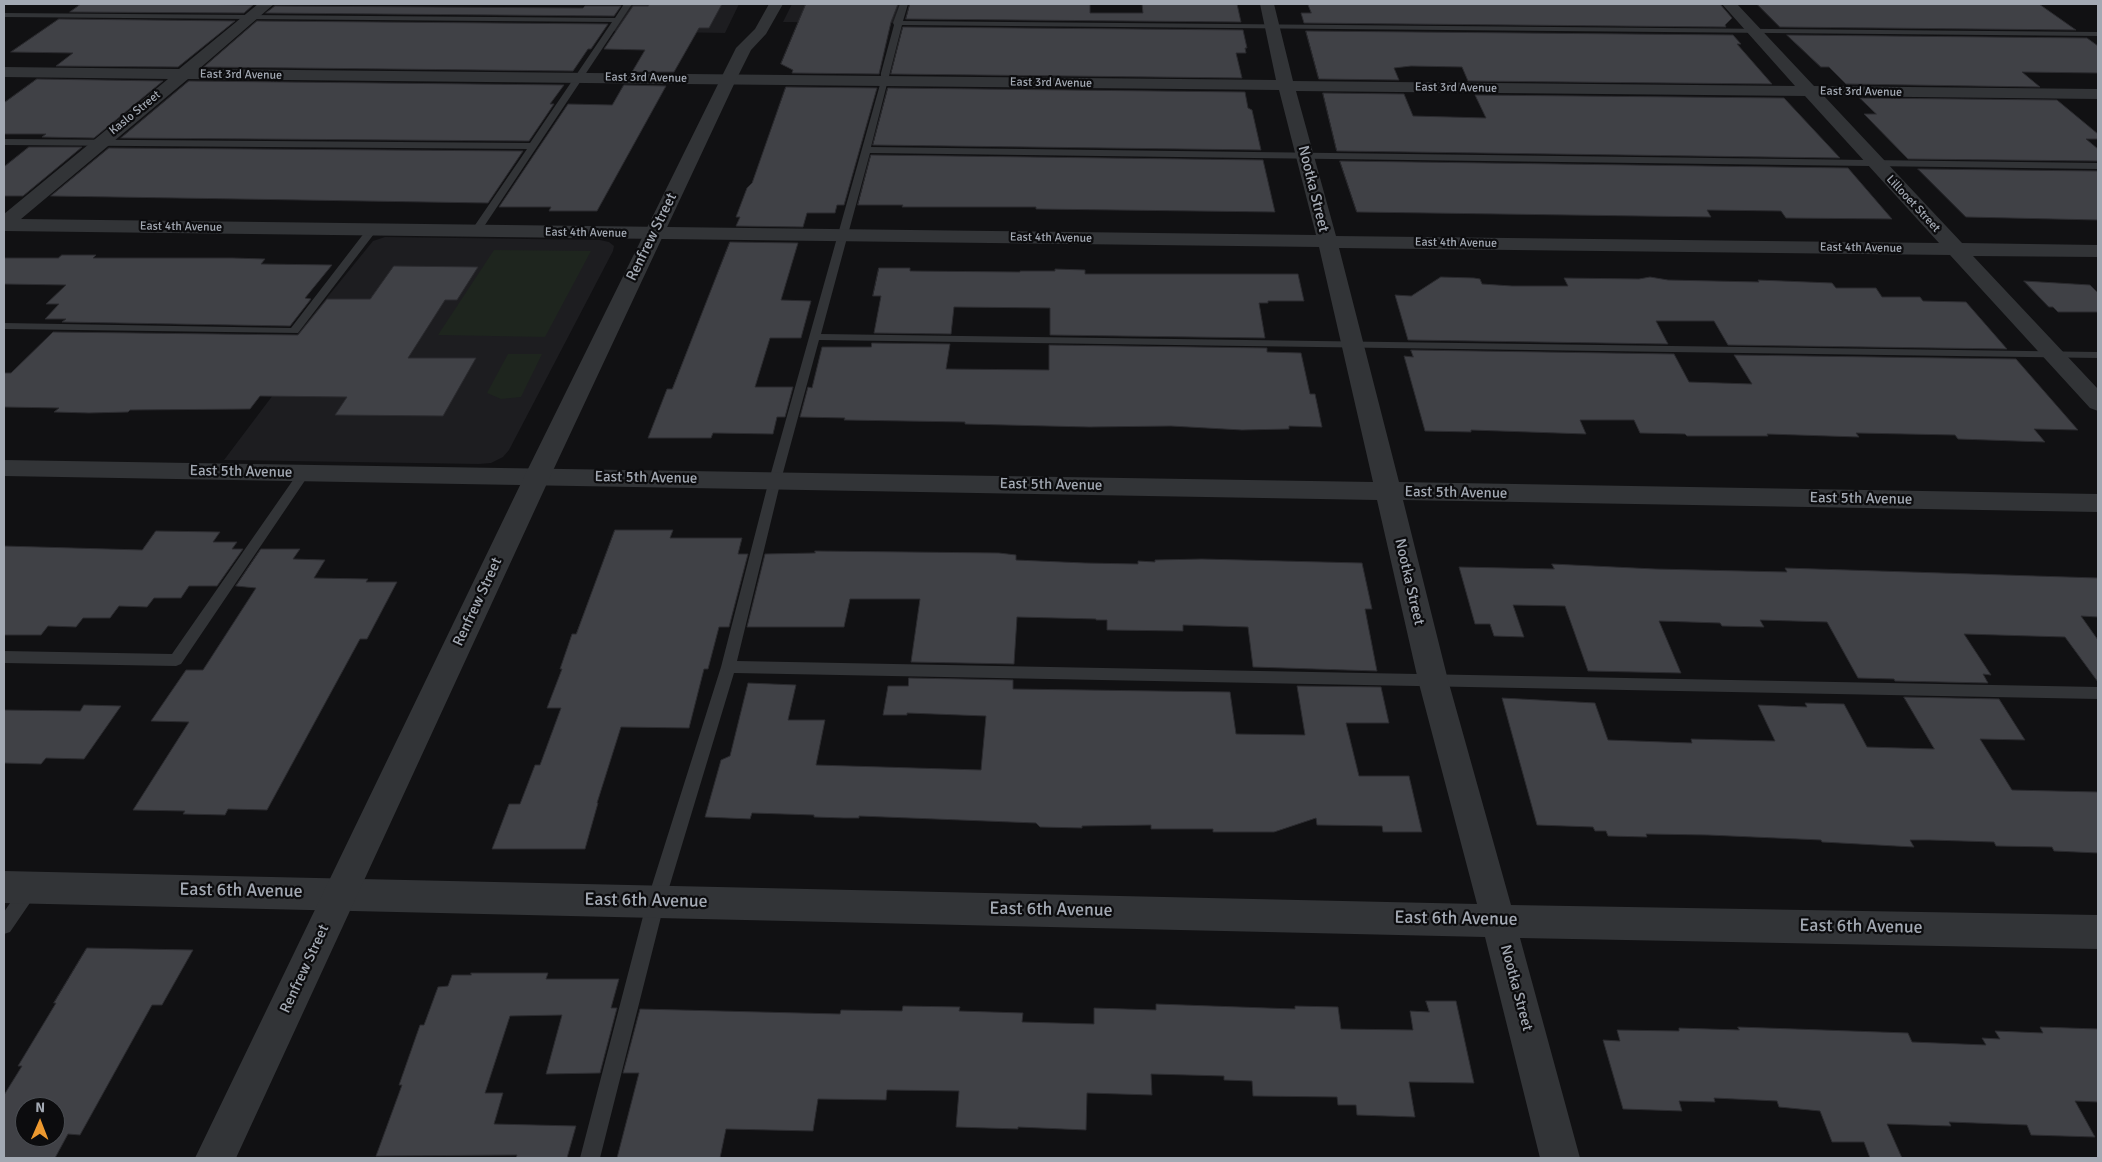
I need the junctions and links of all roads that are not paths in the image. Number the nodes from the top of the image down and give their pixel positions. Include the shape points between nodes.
1 (267, 4) edge
2 (628, 4) edge
3 (776, 4) edge
4 (904, 4) edge
5 (1267, 4) edge
6 (1728, 4) edge
7 (4, 15) edge
8 (252, 16) junction
9 (617, 20) junction
10 (897, 23) junction
11 (1272, 26) junction
12 (1753, 30) junction
13 (2098, 34) edge
14 (4, 72) edge
15 (182, 74) junction
16 (578, 78) junction
17 (728, 80) junction
18 (885, 81) junction
19 (1286, 86) junction
20 (1809, 92) junction
21 (2098, 94) edge
22 (4, 142) edge
23 (99, 142) junction
24 (534, 146) junction
25 (865, 150) junction
26 (1306, 156) junction
27 (1875, 162) junction
28 (2098, 166) edge
29 (4, 224) edge
30 (372, 230) junction
31 (476, 231) junction
32 (654, 234) junction
33 (841, 236) junction
34 (1326, 241) junction
35 (1955, 249) junction
36 (2098, 251) edge
37 (4, 326) edge
38 (814, 337) junction
39 (1352, 345) junction
40 (2053, 354) junction
41 (2098, 355) edge
42 (2098, 403) edge
43 (4, 468) edge
44 (304, 473) junction
45 (537, 477) junction
46 (775, 480) junction
47 (1387, 491) junction
48 (2098, 503) edge
49 (4, 657) edge
50 (728, 667) junction
51 (1433, 680) junction
52 (2098, 693) edge
53 (17, 887) edge
54 (341, 893) junction
55 (656, 901) junction
56 (1498, 920) junction
57 (4, 926) edge
58 (2098, 932) edge
59 (215, 1158) edge
60 (590, 1158) edge
61 (1560, 1158) edge

1 - 8 street, Kaslo Street
2 - 9 lane
3 - 17 street, Renfrew Street via 761,31 745,35
4 - 10 lane
5 - 11 street, Nootka Street
6 - 12 street, Lillooet Street
7 - 8 lane
8 - 9 lane
8 - 15 street, Kaslo Street
9 - 16 lane
10 - 11 lane
10 - 18 lane
11 - 12 lane
11 - 19 street, Nootka Street
12 - 13 lane
12 - 20 street, Lillooet Street
14 - 15 street, East 3rd Avenue
15 - 16 street, East 3rd Avenue
15 - 23 street, Kaslo Street
16 - 17 street, East 3rd Avenue
16 - 24 lane
17 - 18 street, East 3rd Avenue
17 - 32 street, Renfrew Street
18 - 19 street, East 3rd Avenue
18 - 25 lane
19 - 20 street, East 3rd Avenue
19 - 26 street, Nootka Street
20 - 21 street, East 3rd Avenue
20 - 27 street, Lillooet Street
22 - 23 lane
23 - 24 lane
23 - 29 street, Kaslo Street
24 - 31 lane
25 - 26 lane
25 - 33 lane
26 - 27 lane
26 - 34 street, Nootka Street
27 - 28 lane
27 - 35 street, Lillooet Street
29 - 30 street, East 4th Avenue
30 - 31 street, East 4th Avenue
30 - 37 lane via 294,331
31 - 32 street, East 4th Avenue
32 - 33 street, East 4th Avenue
32 - 45 street, Renfrew Street
33 - 34 street, East 4th Avenue
33 - 38 lane
34 - 35 street, East 4th Avenue
34 - 39 street, Nootka Street
35 - 36 street, East 4th Avenue
35 - 40 street, Lillooet Street
38 - 39 lane
38 - 46 lane
39 - 40 lane
39 - 47 street, Nootka Street
40 - 41 lane
40 - 42 street, Lillooet Street
43 - 44 street, East 5th Avenue
44 - 45 street, East 5th Avenue
44 - 49 lane via 176,660
45 - 46 street, East 5th Avenue
45 - 54 street, Renfrew Street
46 - 47 street, East 5th Avenue
46 - 50 lane
47 - 48 street, East 5th Avenue
47 - 51 street, Nootka Street
50 - 51 lane
50 - 55 lane
51 - 52 lane
51 - 56 street, Nootka Street
53 - 54 street, East 6th Avenue
53 - 57 lane
54 - 55 street, East 6th Avenue
54 - 59 street, Renfrew Street
55 - 56 street, East 6th Avenue
55 - 60 lane
56 - 58 street, East 6th Avenue
56 - 61 street, Nootka Street

